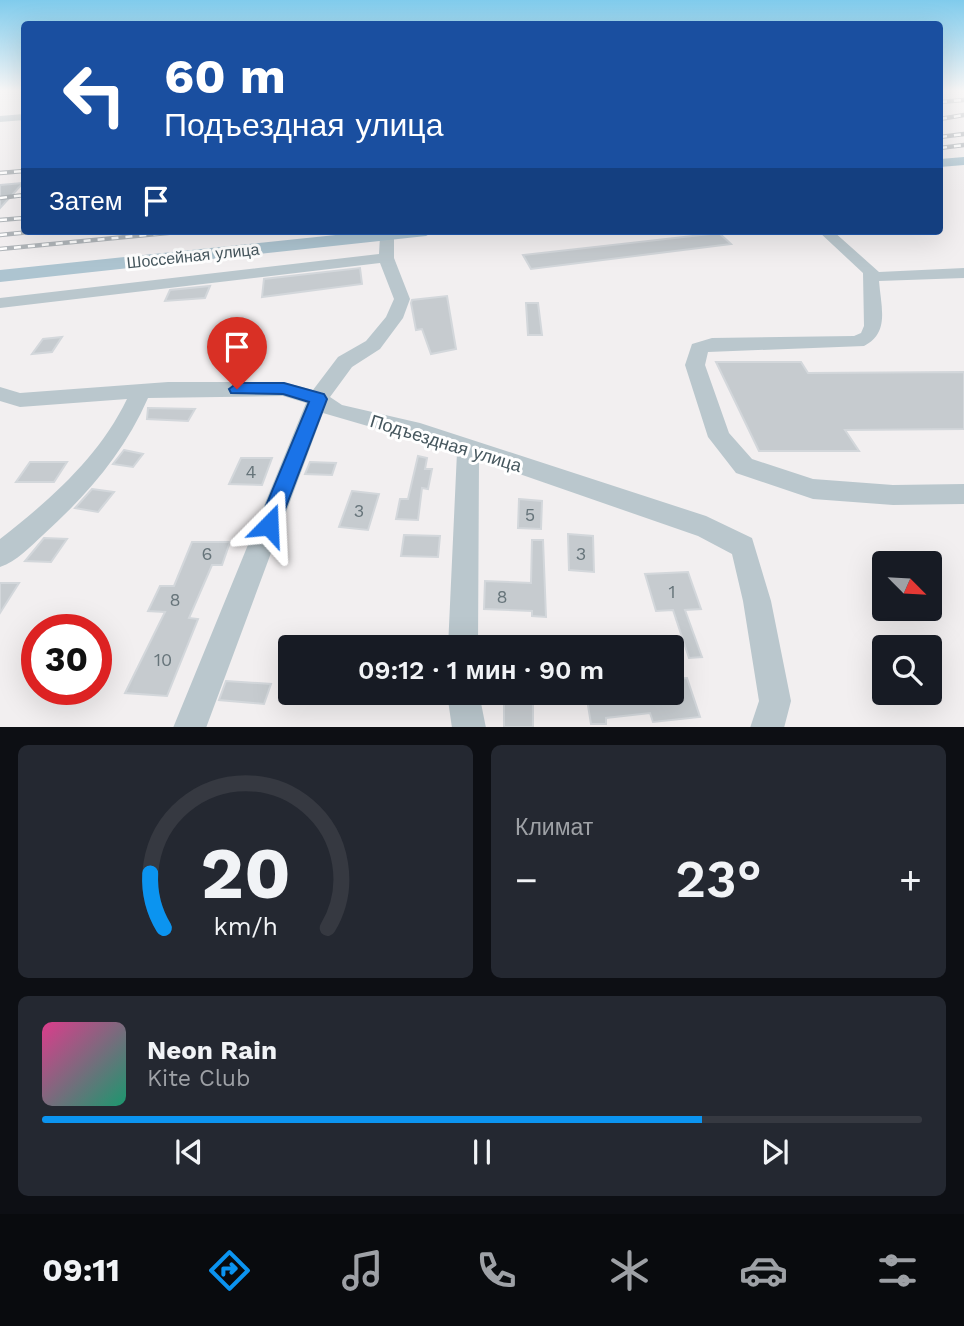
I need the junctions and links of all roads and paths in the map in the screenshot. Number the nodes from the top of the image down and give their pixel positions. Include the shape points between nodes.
1 (964, 161) edge
2 (943, 163) edge
3 (395, 235) edge
4 (830, 235) edge
5 (387, 236) junction
6 (386, 258) junction
7 (964, 273) edge
8 (0, 276) edge
9 (873, 276) junction
10 (0, 303) edge
11 (141, 391) junction
12 (0, 394) edge
13 (318, 399) junction
14 (468, 449) junction
15 (964, 495) edge
16 (0, 555) edge
17 (463, 635) edge
18 (465, 705) edge
19 (189, 727) edge
20 (468, 727) edge
21 (767, 727) edge

1 - 2 main road
3 - 5 main road, Шоссейная улица
4 - 9 street
5 - 6 street
5 - 8 main road, Шоссейная улица
6 - 10 street
6 - 13 street via 402,299 394,318 373,345 345,362
7 - 9 street
9 - 15 street via 873,326 869,336 857,342 712,344 699,348 695,365 719,437 744,466 813,489
11 - 12 street, Подъездная улица via 20,400
11 - 13 street, Подъездная улица via 284,388
11 - 16 street via 119,435 91,471
13 - 14 street, Подъездная улица via 336,411 419,431
13 - 19 street
14 - 17 street
14 - 21 street, Подъездная улица via 650,507 706,527 743,547 775,701
18 - 20 street

